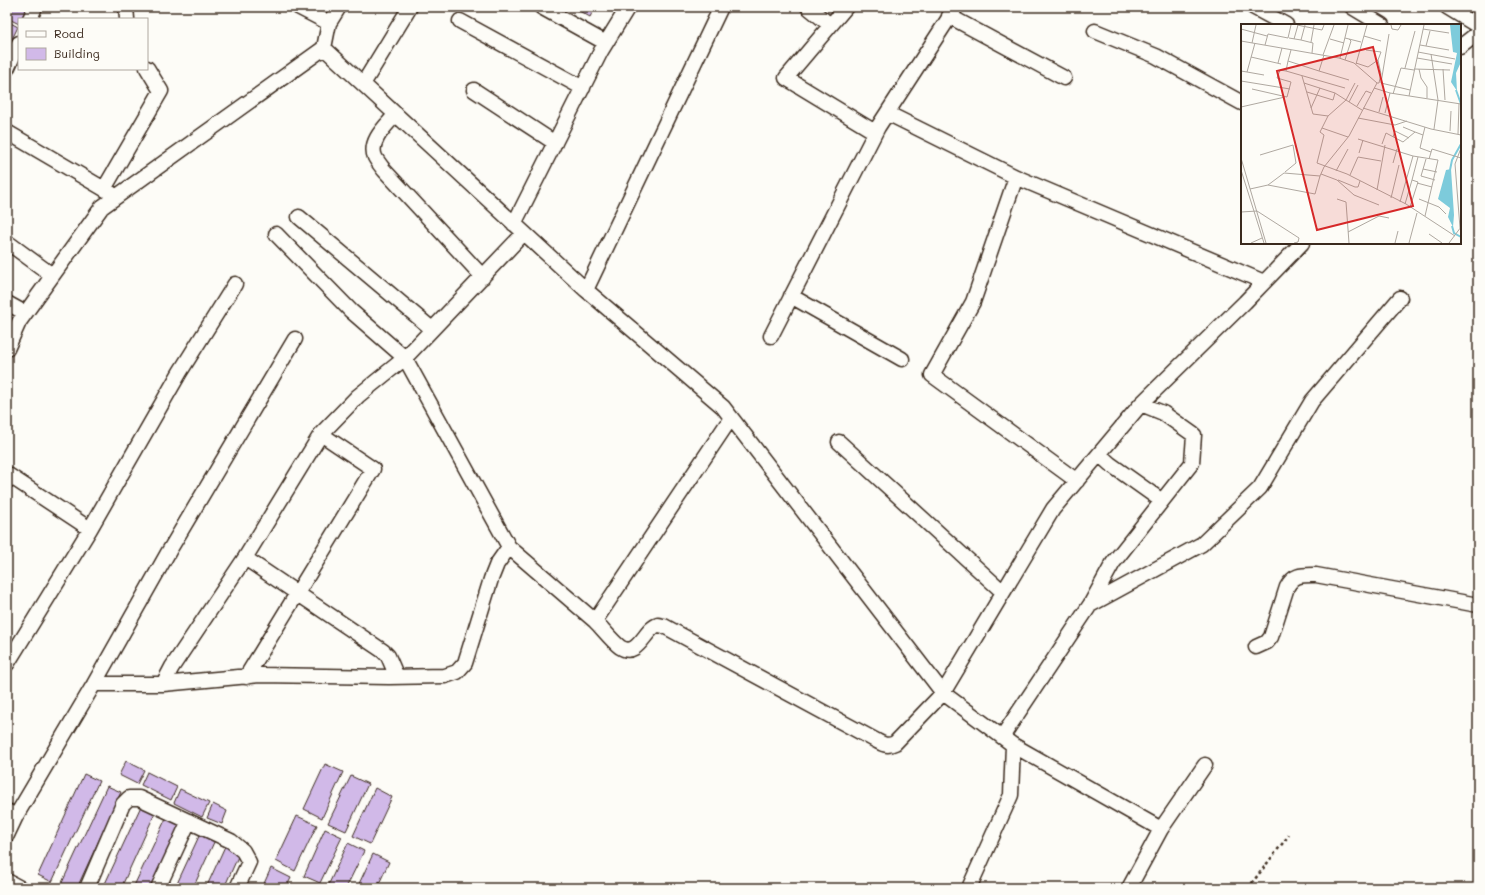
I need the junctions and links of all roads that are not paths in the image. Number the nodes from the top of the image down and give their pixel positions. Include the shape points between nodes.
1 (35, 7) edge
2 (126, 7) edge
3 (298, 7) edge
4 (410, 7) edge
5 (541, 7) edge
6 (628, 7) edge
7 (721, 7) edge
8 (808, 7) edge
9 (846, 7) edge
10 (1253, 7) edge
11 (1352, 7) edge
12 (1447, 7) edge
13 (952, 12) edge
14 (332, 13) edge
15 (30, 18) edge
16 (127, 18) edge
17 (460, 21) dead end
18 (1284, 24) edge
19 (1380, 24) edge
20 (830, 25) junction
21 (1478, 26) edge
22 (1095, 31) dead end
23 (1478, 33) edge
24 (606, 43) junction
25 (18, 45) edge
26 (1461, 46) edge
27 (324, 48) junction
28 (7, 69) edge
29 (148, 70) edge
30 (1064, 78) dead end
31 (363, 84) junction
32 (582, 88) junction
33 (474, 90) dead end
34 (1241, 102) edge
35 (887, 113) junction
36 (396, 114) junction
37 (7, 132) edge
38 (875, 132) junction
39 (555, 143) junction
40 (1016, 177) junction
41 (104, 189) junction
42 (117, 196) junction
43 (299, 217) dead end
44 (519, 228) junction
45 (276, 234) dead end
46 (7, 242) edge
47 (1301, 244) edge
48 (52, 275) junction
49 (483, 276) junction
50 (1264, 282) junction
51 (235, 284) dead end
52 (586, 290) junction
53 (791, 296) junction
54 (1400, 298) dead end
55 (7, 303) edge
56 (25, 313) junction
57 (432, 329) junction
58 (771, 336) dead end
59 (295, 339) dead end
60 (7, 349) edge
61 (405, 358) junction
62 (902, 359) dead end
63 (1141, 404) junction
64 (731, 418) junction
65 (321, 434) junction
66 (839, 442) dead end
67 (1099, 454) junction
68 (7, 474) edge
69 (1077, 481) junction
70 (1162, 501) junction
71 (90, 529) junction
72 (509, 547) junction
73 (245, 558) junction
74 (297, 592) junction
75 (1003, 592) junction
76 (1478, 605) edge
77 (1090, 606) junction
78 (595, 621) junction
79 (1256, 648) dead end
80 (7, 664) edge
81 (246, 677) junction
82 (397, 677) junction
83 (94, 684) junction
84 (163, 684) junction
85 (943, 693) junction
86 (1008, 741) junction
87 (1205, 765) dead end
88 (11, 814) edge
89 (189, 821) junction
90 (1161, 829) junction
91 (7, 835) edge
92 (249, 862) junction
93 (7, 881) edge
94 (20, 888) edge
95 (87, 888) edge
96 (158, 888) edge
97 (237, 888) edge
98 (247, 888) edge
99 (969, 888) edge
100 (1130, 888) edge

1 - 15 street
2 - 16 street
3 - 14 street
4 - 31 street
5 - 24 street
6 - 24 street
7 - 52 street
8 - 20 street
9 - 20 street
10 - 18 street
11 - 19 street
12 - 21 street
13 - 30 street
13 - 35 street
14 - 27 street
17 - 32 street
20 - 38 street via 786,78
22 - 34 street via 1156,56
23 - 26 street
24 - 32 street
25 - 28 street
27 - 31 street
27 - 42 street
29 - 41 street via 161,91
31 - 36 street
32 - 39 street
33 - 39 street
35 - 38 street
35 - 40 street
36 - 44 street
36 - 49 street via 377,136 374,156 384,170
37 - 41 street
38 - 53 street
39 - 44 street
40 - 50 street
40 - 69 street via 973,302 932,375
41 - 42 street
42 - 48 street via 102,207
43 - 57 street
44 - 49 street
44 - 52 street
45 - 61 street via 351,311
46 - 48 street
47 - 50 street
48 - 56 street
49 - 57 street
50 - 63 street
51 - 71 street via 180,372
52 - 64 street via 723,408
53 - 58 street
53 - 62 street
54 - 77 street via 1312,401 1260,488 1202,544
55 - 56 street
56 - 60 street
57 - 61 street
59 - 83 street via 169,551
61 - 65 street via 358,396
61 - 72 street
63 - 67 street
63 - 70 street via 1163,414 1194,435 1192,463
64 - 78 street
64 - 85 street
65 - 73 street
65 - 74 street via 373,469
66 - 75 street
67 - 69 street
67 - 70 street
68 - 71 street
69 - 75 street via 1053,509
70 - 77 street via 1113,563
71 - 80 street
72 - 78 street
72 - 82 street via 497,564 491,579 465,664 457,672 445,676
73 - 74 street
73 - 84 street
74 - 81 street
74 - 82 street via 383,651 388,656
75 - 85 street
76 - 79 street via 1316,575 1302,575 1291,581 1287,588 1272,637
77 - 86 street
78 - 85 street via 620,647 627,649 637,646 652,629 664,626 885,745 895,743
81 - 82 street
81 - 84 street
83 - 84 street
83 - 88 street
85 - 86 street
86 - 90 street
86 - 99 street via 1011,795
87 - 90 street
88 - 91 street
89 - 92 street via 231,841 243,850
89 - 95 street via 139,798 129,798 122,804
89 - 96 street
90 - 100 street
92 - 97 street
92 - 98 street
93 - 94 street

